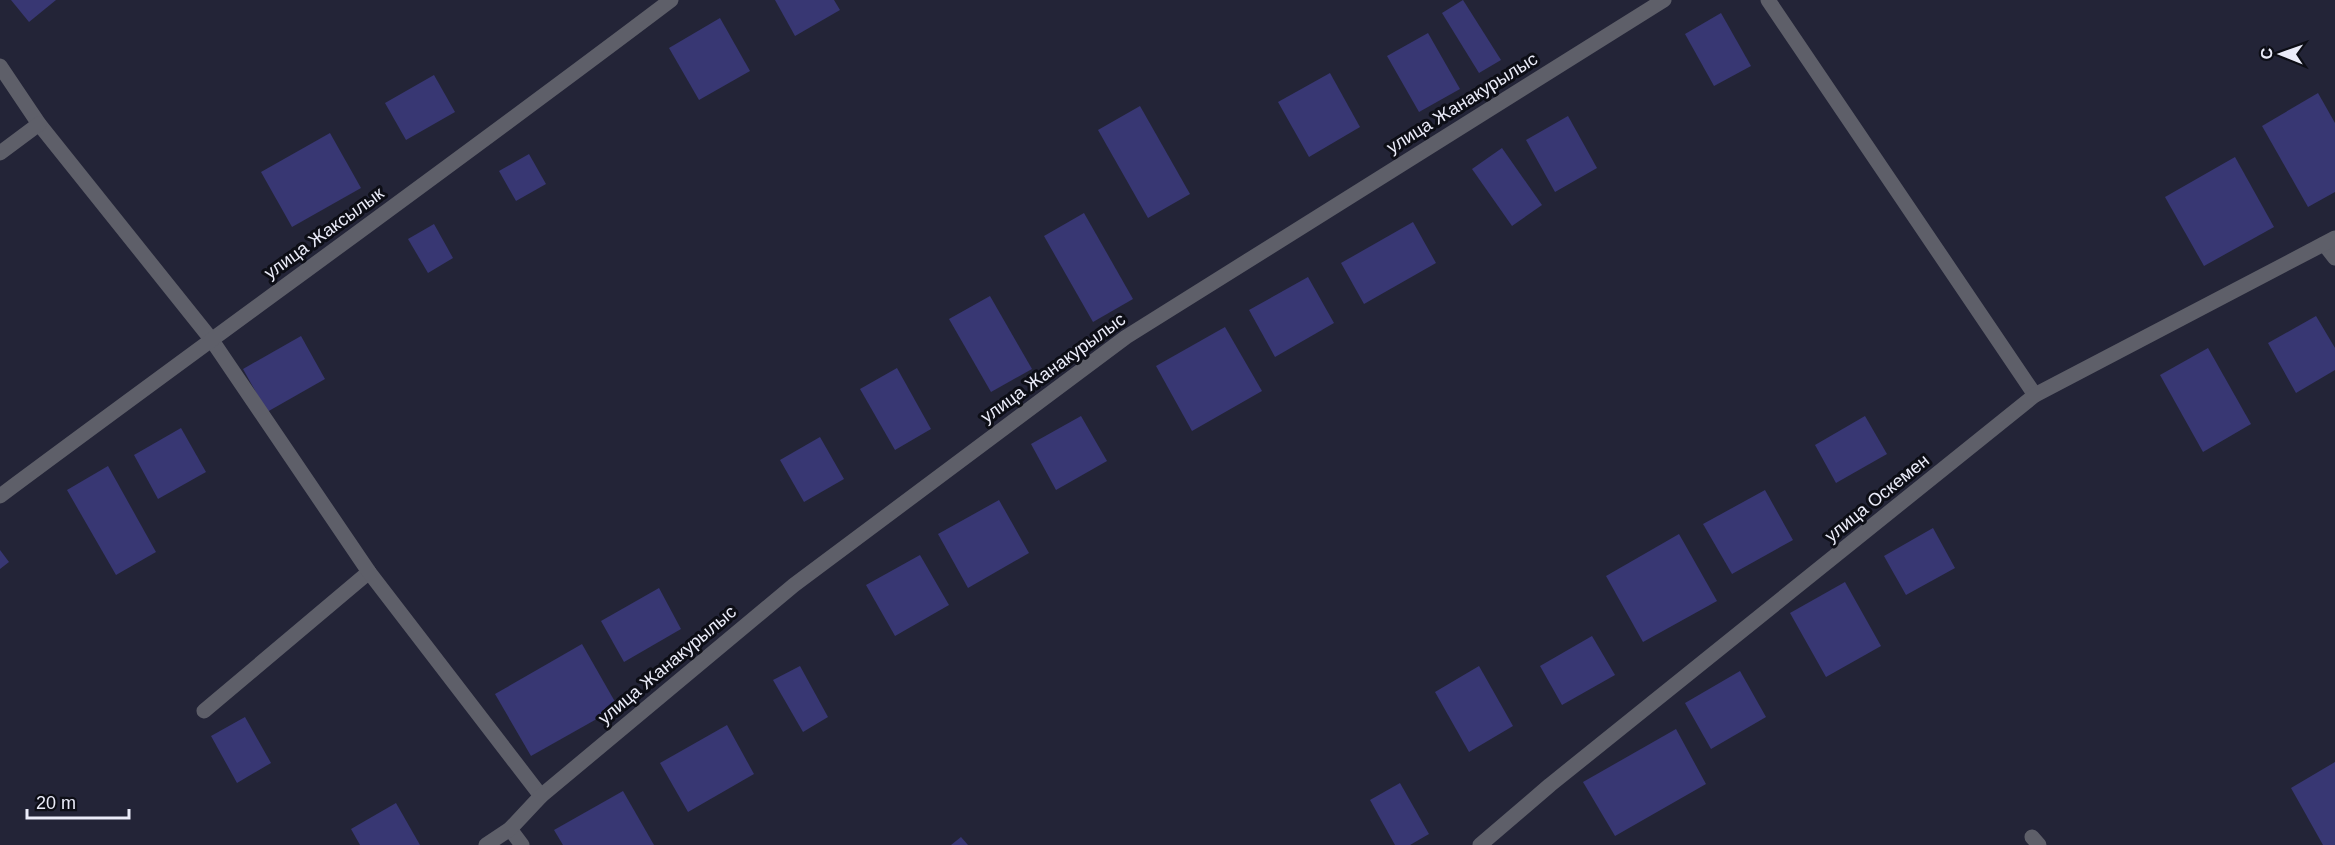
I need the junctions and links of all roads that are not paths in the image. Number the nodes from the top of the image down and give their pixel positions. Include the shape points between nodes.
1 (671, 0) edge
2 (1664, 0) edge
3 (1775, 3) edge
4 (0, 66) edge
5 (39, 124) junction
6 (0, 153) edge
7 (2329, 241) edge
8 (2335, 258) edge
9 (211, 339) junction
10 (2035, 395) junction
11 (0, 496) edge
12 (369, 572) junction
13 (204, 711) dead end
14 (541, 796) junction
15 (510, 829) junction
16 (486, 845) edge
17 (522, 845) edge
18 (1480, 845) edge

1 - 9 street, улица Жаксылык
2 - 14 street, улица Жанакурылыс via 1126,337 794,585
3 - 10 street
4 - 5 street
5 - 6 street
5 - 9 street
7 - 8 street
7 - 10 street, улица Оскемен
9 - 11 street, улица Жаксылык
9 - 12 street
10 - 18 street, улица Оскемен
12 - 13 street
12 - 14 street
14 - 15 street, улица Жанакурылыс
15 - 16 street, улица Жанакурылыс
15 - 17 street

